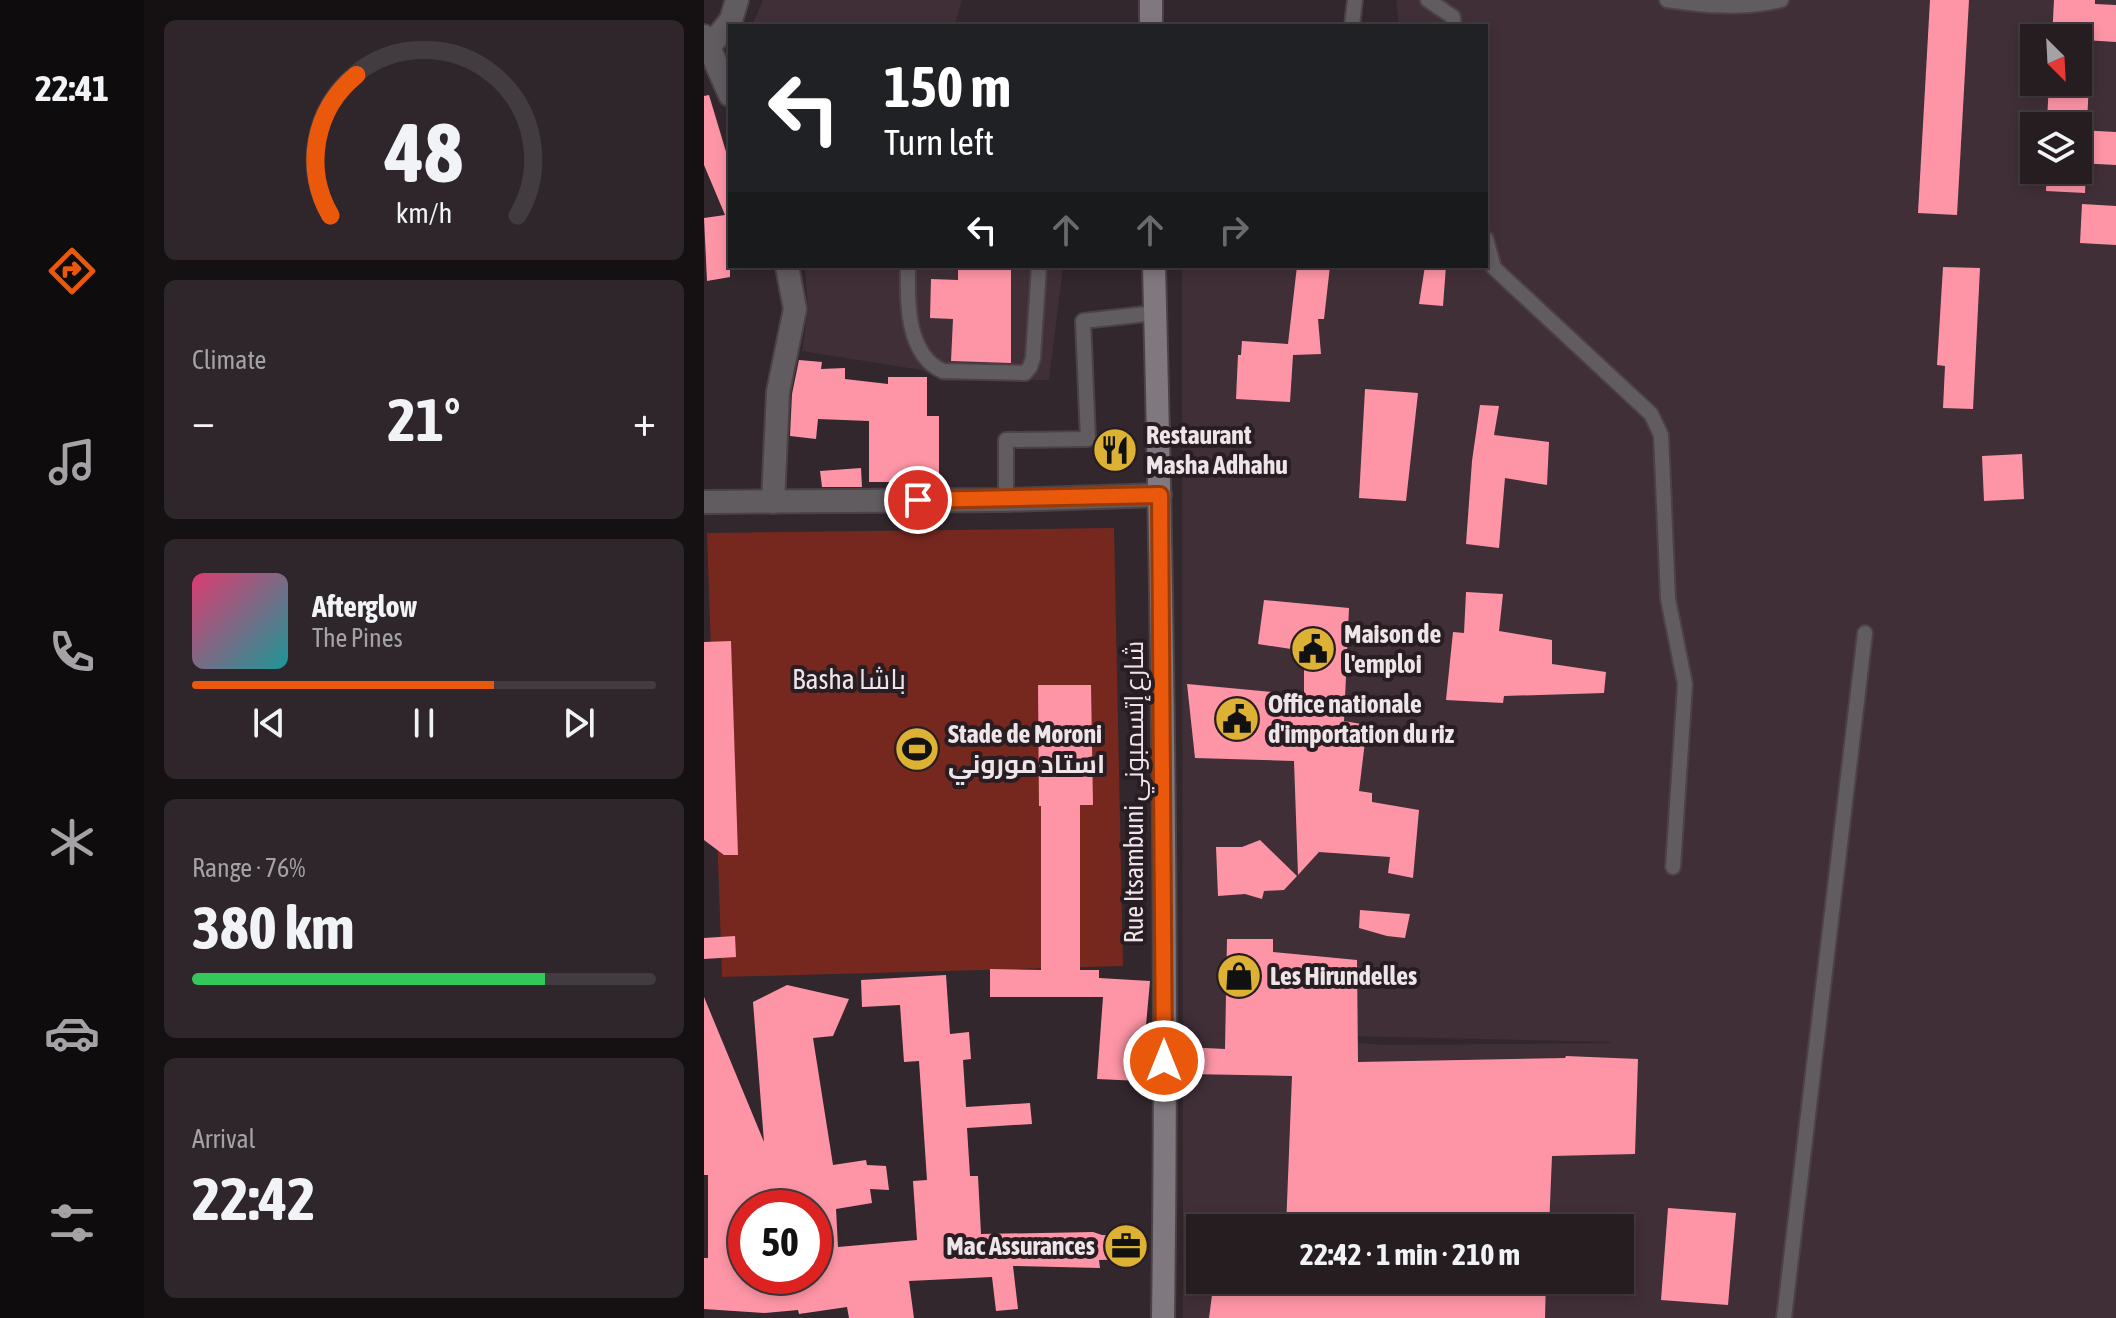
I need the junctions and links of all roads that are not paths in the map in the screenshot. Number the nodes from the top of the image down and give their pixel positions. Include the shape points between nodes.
1 (737, 0) edge
2 (1151, 0) edge
3 (1355, 0) edge
4 (1428, 0) edge
5 (1667, 0) edge
6 (1781, 0) edge
7 (1151, 24) edge
8 (1352, 24) edge
9 (1454, 24) edge
10 (707, 41) edge
11 (728, 90) edge
12 (1488, 246) edge
13 (787, 268) edge
14 (908, 268) edge
15 (1039, 268) edge
16 (1154, 268) edge
17 (1155, 313) junction
18 (1160, 495) junction
19 (1006, 500) junction
20 (704, 502) edge
21 (773, 502) junction
22 (1865, 633) dead end
23 (1673, 867) dead end
24 (1163, 1318) edge
25 (1784, 1318) edge

1 - 10 street via 731,20
2 - 7 main road
3 - 8 lane
4 - 9 lane via 1453,17
5 - 6 lane via 1757,6
10 - 11 street
12 - 23 lane via 1494,268 1651,414 1661,435 1668,599 1685,684
13 - 21 street via 795,309 778,392
14 - 15 lane via 913,330 932,367 1025,373 1033,358
16 - 17 main road, Rue Itsambuni شارع إتسمبوني
17 - 18 main road, Rue Itsambuni شارع إتسمبوني
17 - 19 lane via 1083,321 1088,439 1006,440
18 - 19 street
18 - 24 main road, Rue Itsambuni شارع إتسمبوني
19 - 21 street
20 - 21 street
22 - 25 lane

